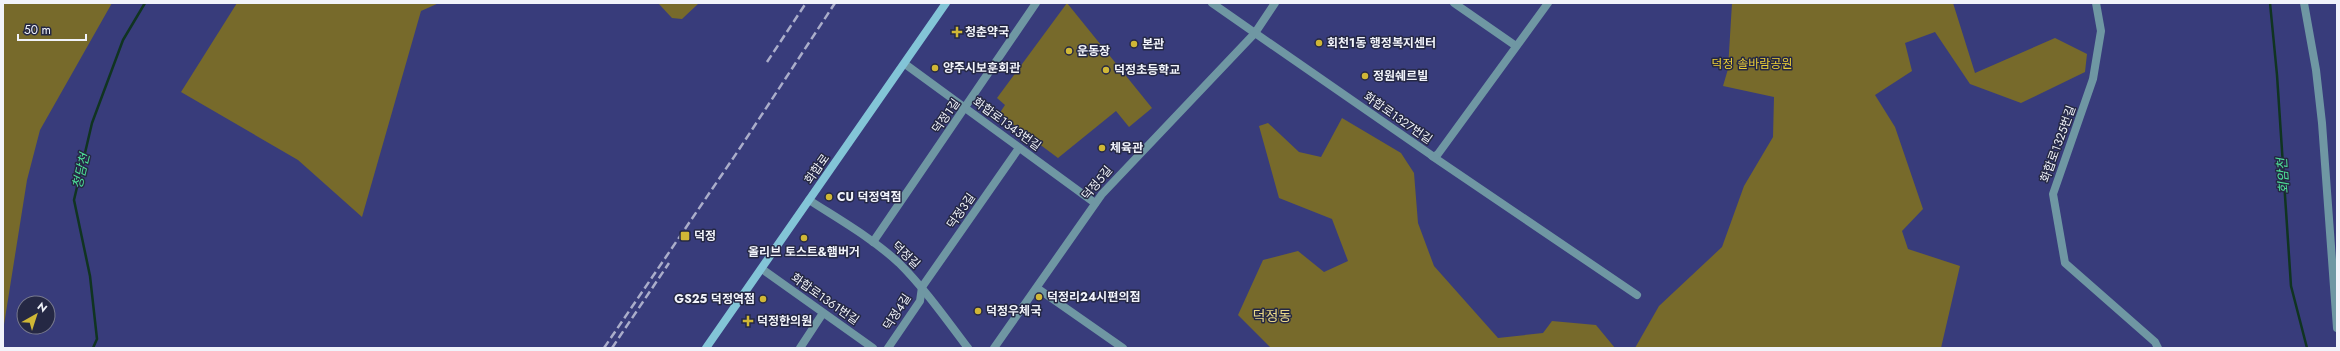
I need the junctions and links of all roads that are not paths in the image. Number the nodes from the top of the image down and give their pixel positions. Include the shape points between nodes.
1 (946, 3) edge
2 (1036, 3) edge
3 (1212, 3) edge
4 (1275, 3) edge
5 (1454, 3) edge
6 (1548, 3) edge
7 (2096, 3) edge
8 (2304, 3) edge
9 (1254, 33) junction
10 (1516, 46) junction
11 (904, 64) junction
12 (965, 110) junction
13 (1019, 148) junction
14 (1432, 156) junction
15 (809, 200) junction
16 (1095, 203) junction
17 (874, 242) junction
18 (762, 269) junction
19 (922, 287) junction
20 (1037, 288) junction
21 (1638, 295) dead end
22 (824, 313) junction
23 (2337, 328) edge
24 (997, 347) edge
25 (706, 348) edge
26 (800, 348) edge
27 (873, 348) edge
28 (888, 348) edge
29 (968, 348) edge
30 (1122, 348) edge
31 (2158, 348) edge

1 - 11 main road, 화합로
2 - 12 street, 덕정1길
3 - 9 street, 화합로1327번길
4 - 9 street
5 - 10 street
6 - 10 street
7 - 31 street, 화합로1325번길 via 2101,31 2093,79 2053,194 2065,263 2155,342
8 - 23 street via 2322,123
9 - 14 street, 화합로1327번길
9 - 16 street, 덕정5길
10 - 14 street, 화합로1327번길 via 1436,157
11 - 12 street, 화합로1343번길
11 - 15 main road, 화합로
12 - 13 street, 화합로1343번길
12 - 17 street, 덕정1길
13 - 16 street, 화합로1343번길
13 - 19 street, 덕정3길
14 - 21 street
15 - 17 street, 덕정길
15 - 18 main road, 화합로
16 - 20 street, 덕정5길
17 - 19 street, 덕정길
18 - 22 street, 화합로1361번길
18 - 25 main road, 화합로
19 - 28 street, 덕정4길 via 920,301
19 - 29 street, 덕정길
20 - 24 street, 덕정5길
20 - 30 street
22 - 26 street
22 - 27 street, 화합로1361번길

